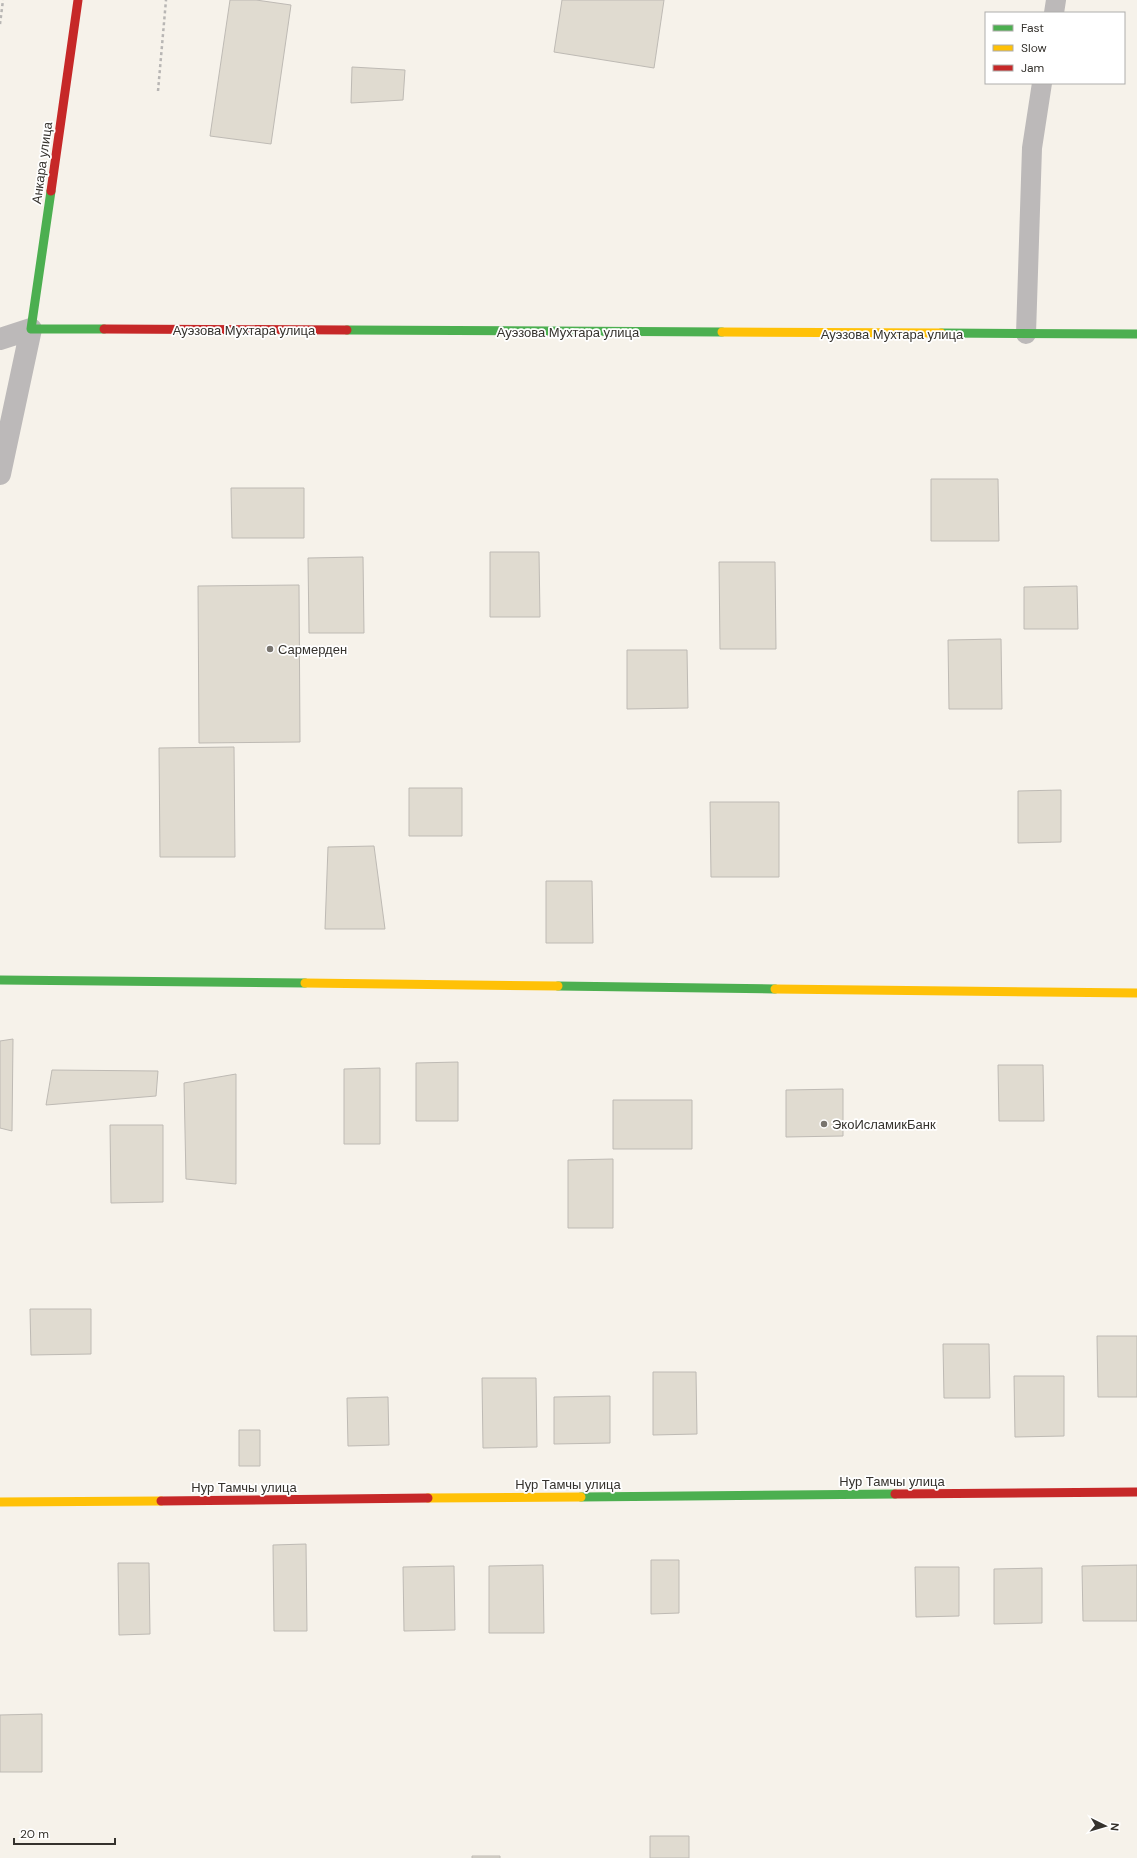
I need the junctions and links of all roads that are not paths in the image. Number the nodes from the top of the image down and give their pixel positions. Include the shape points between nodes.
1 (78, 0) edge
2 (1056, 0) edge
3 (1054, 12) edge
4 (1042, 84) edge
5 (31, 329) junction
6 (1026, 334) junction
7 (1137, 334) edge
8 (0, 339) edge
9 (0, 474) edge
10 (0, 980) edge
11 (1137, 993) edge
12 (1137, 1492) edge
13 (0, 1502) edge

1 - 5 street, Анкара улица
2 - 3 lane
4 - 6 lane via 1032,148
5 - 6 street, Ауэзова Мухтара улица
5 - 8 street, Ауэзова Мухтара улица
5 - 9 street
6 - 7 street, Ауэзова Мухтара улица
10 - 11 street
12 - 13 street, Нур Тамчы улица

